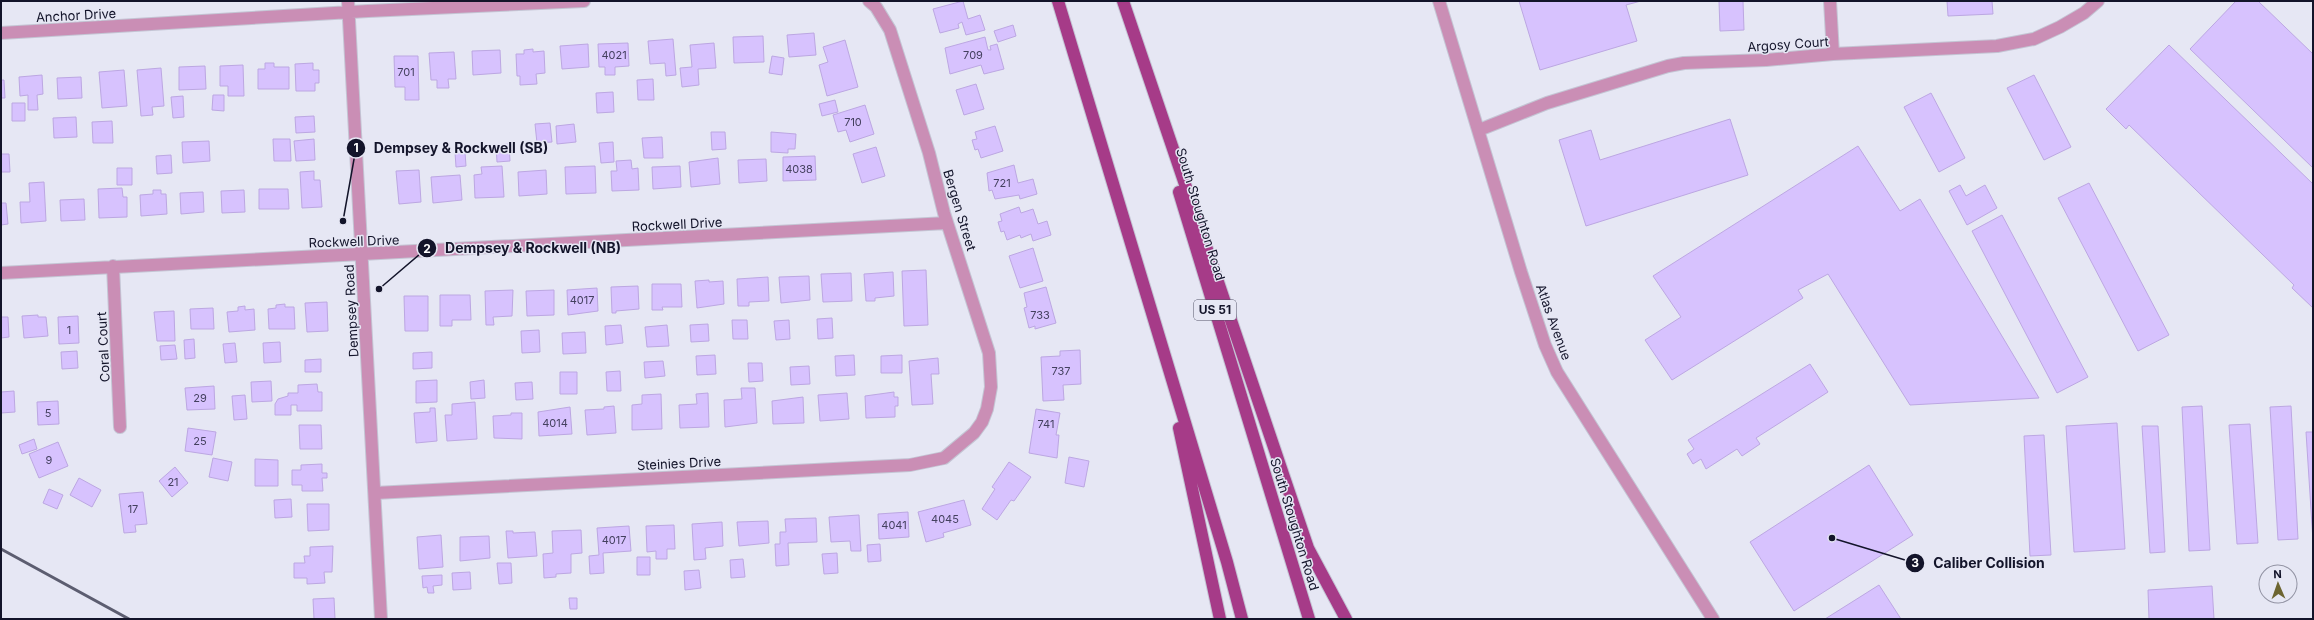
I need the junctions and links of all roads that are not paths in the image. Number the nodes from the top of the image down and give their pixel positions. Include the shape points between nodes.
1 (584, 1) edge
2 (869, 1) edge
3 (1058, 1) edge
4 (1122, 1) edge
5 (1439, 1) edge
6 (1830, 1) edge
7 (2098, 1) edge
8 (348, 7) edge
9 (1, 33) edge
10 (1833, 54) junction
11 (1478, 130) junction
12 (947, 223) junction
13 (362, 254) junction
14 (113, 266) junction
15 (1, 273) edge
16 (1161, 343) junction
17 (120, 427) dead end
18 (974, 433) joint
19 (375, 493) junction
20 (381, 619) edge
21 (1220, 619) edge
22 (1242, 619) edge
23 (1309, 619) edge
24 (1346, 619) edge
25 (1713, 619) edge

1 - 8 street, Anchor Drive
2 - 12 street, Bergen Street via 876,7 890,30 929,153
3 - 16 main road
4 - 23 main road, South Stoughton Road / US 51
4 - 24 main road via 1308,548
5 - 11 street, Atlas Avenue
6 - 10 street
7 - 10 street, Argosy Court via 2084,13 2034,39 1997,46
8 - 9 street, Anchor Drive
8 - 13 street, Dempsey Road
10 - 11 street, Argosy Court via 1668,66 1547,103
11 - 25 street, Atlas Avenue via 1540,330 1557,372
12 - 13 street, Rockwell Drive
12 - 18 street, Bergen Street via 990,354 991,387 987,409
13 - 14 street, Rockwell Drive
13 - 19 street, Dempsey Road
14 - 15 street, Rockwell Drive
14 - 17 street, Coral Court
16 - 21 main road
16 - 22 main road
18 - 19 street, Steinies Drive via 944,458 910,465
19 - 20 street, Dempsey Road

